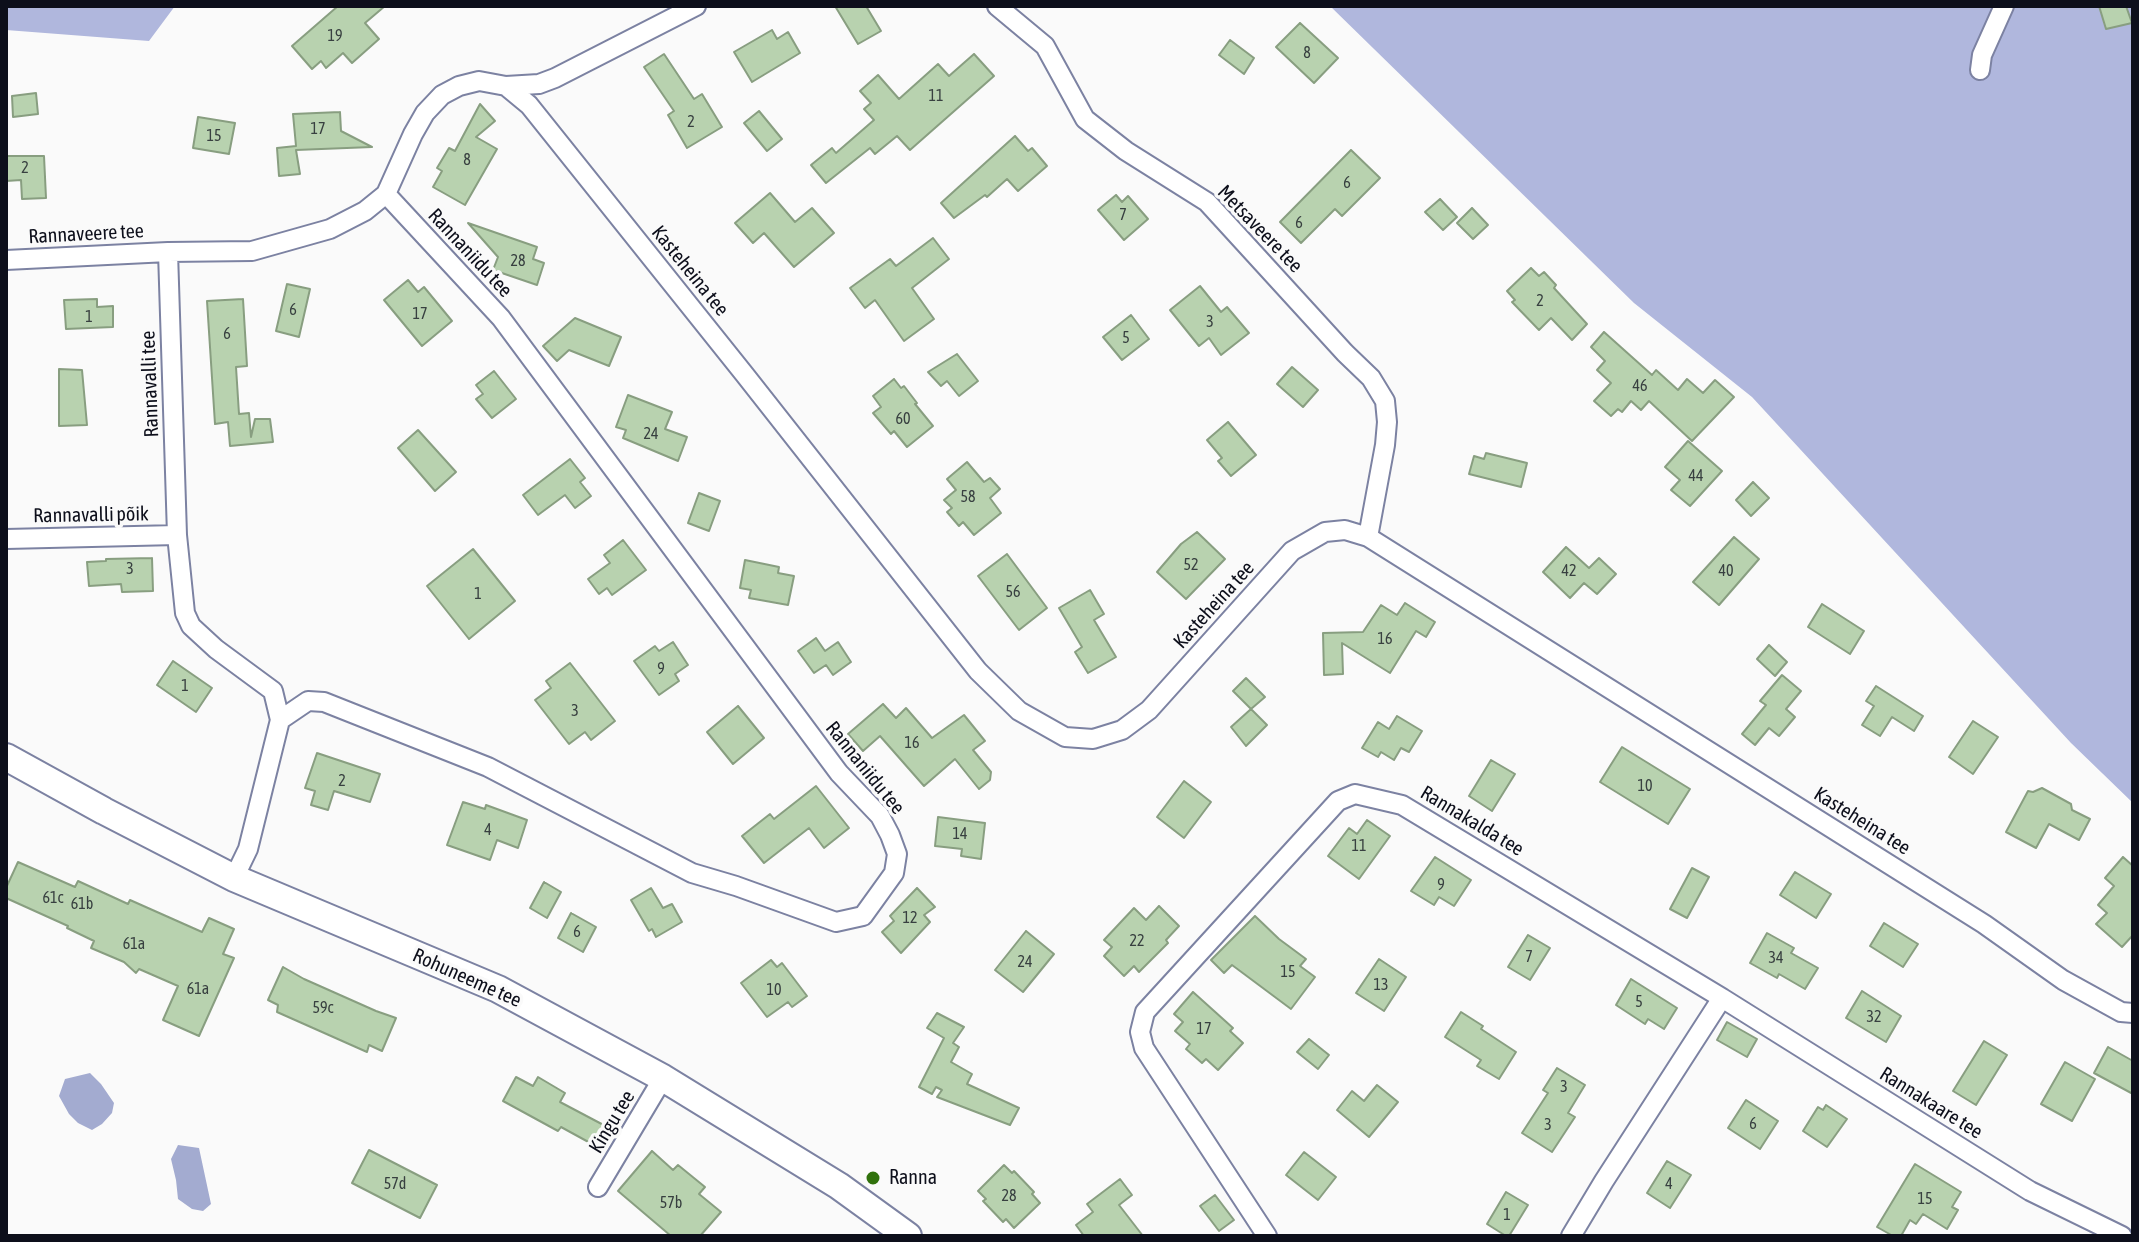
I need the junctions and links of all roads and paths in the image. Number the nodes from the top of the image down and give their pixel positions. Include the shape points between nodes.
1 (696, 6) edge
2 (997, 6) edge
3 (2004, 6) edge
4 (1980, 70) dead end
5 (506, 86) junction
6 (386, 194) junction
7 (168, 252) junction
8 (6, 260) edge
9 (177, 535) junction
10 (1368, 537) junction
11 (6, 539) edge
12 (280, 720) junction
13 (6, 757) edge
14 (234, 878) junction
15 (1722, 998) junction
16 (2133, 1013) edge
17 (663, 1078) junction
18 (598, 1187) dead end
19 (908, 1236) edge
20 (1267, 1236) edge
21 (1571, 1236) edge
22 (2122, 1236) edge

1 - 5 street via 555,78
2 - 10 street, Metsaveere tee via 1045,46 1085,119 1207,202 1371,378 1385,401 1387,422
3 - 4 street
5 - 6 street via 479,81 442,95 413,134
5 - 10 street, Kasteheina tee via 529,105 978,671 1019,711 1065,737 1093,739 1122,730 1149,710 1292,551 1325,532 1345,530
6 - 7 street via 330,229 252,251
6 - 12 street, Rannaniidu tee via 501,318 839,773 880,816 897,854 894,873 863,916 836,922 692,873 488,767 324,702 308,701
7 - 8 street, Rannaveere tee
7 - 9 street, Rannavalli tee
9 - 11 street, Rannavalli põik
9 - 12 street, Rannavalli tee via 191,626 273,691
10 - 16 street, Kasteheina tee via 1984,924 2063,980 2121,1012
12 - 14 street via 248,849
13 - 14 street, Rohuneeme tee
14 - 17 street, Rohuneeme tee via 498,989
15 - 20 street, Rannakalda tee via 1402,805 1355,794 1338,801 1145,1012 1140,1032 1144,1048
15 - 21 street
15 - 22 street, Rannakaare tee via 2030,1191
17 - 18 street, Kingu tee
17 - 19 street, Rohuneeme tee via 839,1186

